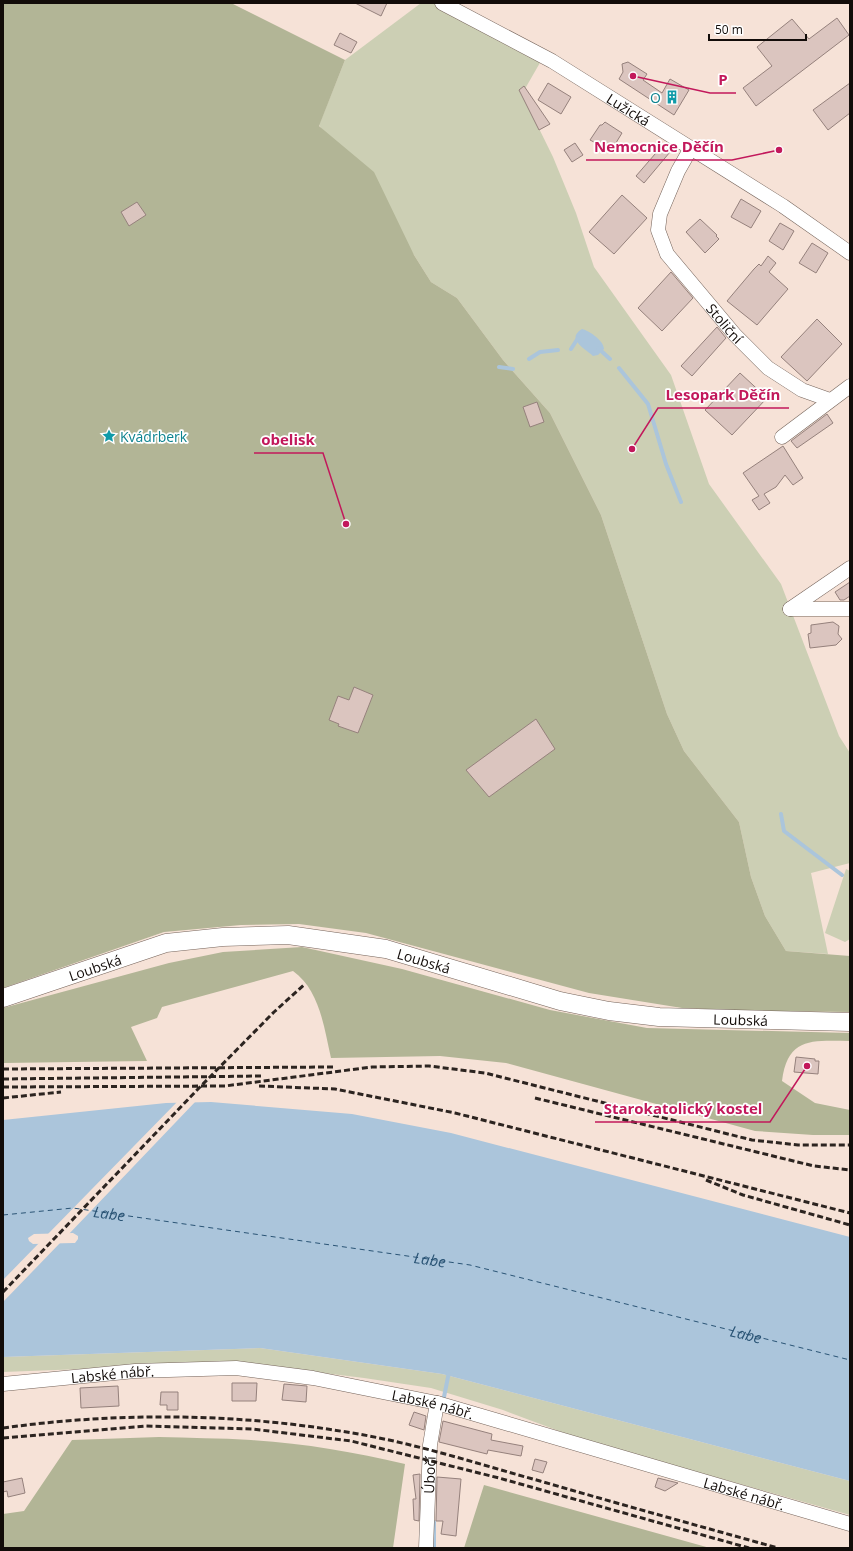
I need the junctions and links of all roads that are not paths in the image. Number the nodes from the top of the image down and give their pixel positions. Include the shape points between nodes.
1 (442, 3) edge
2 (691, 148) junction
3 (850, 253) edge
4 (850, 386) edge
5 (830, 400) junction
6 (782, 437) dead end
7 (850, 568) edge
8 (850, 609) edge
9 (3, 998) edge
10 (850, 1022) edge
11 (3, 1384) edge
12 (437, 1403) junction
13 (850, 1524) edge
14 (426, 1548) edge

1 - 2 street, Lužická via 552,61
2 - 3 street, Lužická via 783,206
2 - 5 street, Stoliční via 660,214 658,230 667,254 736,335 768,368 802,390
4 - 5 street
5 - 6 street
7 - 8 street via 790,609
9 - 10 main road, Loubská via 166,944 223,937 288,935 386,949 560,1000 609,1011 659,1017
11 - 12 street, Labské nábř. via 135,1371 236,1368 313,1378
12 - 13 street, Labské nábř.
12 - 14 street, Úbočí via 430,1445

